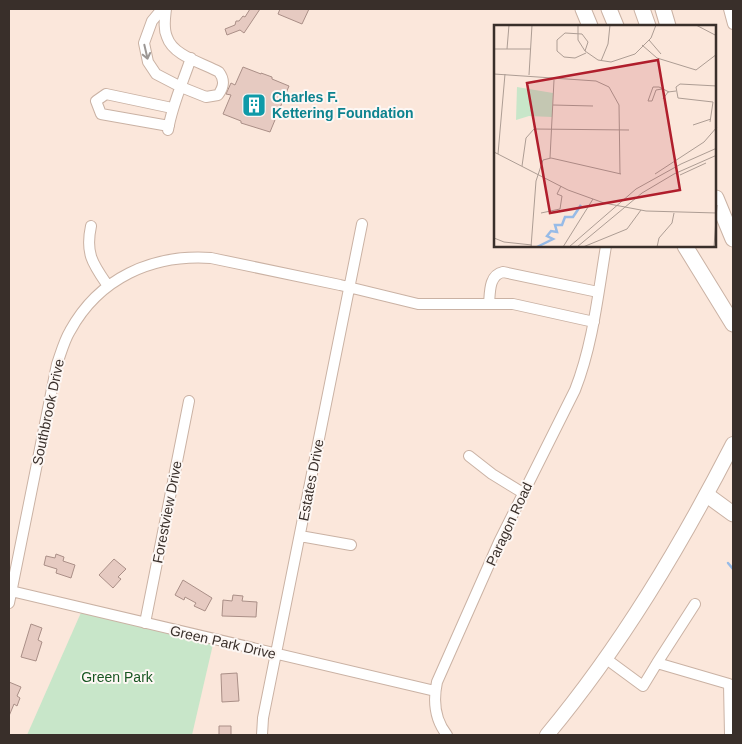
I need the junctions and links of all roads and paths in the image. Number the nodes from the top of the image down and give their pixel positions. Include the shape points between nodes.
1 (162, 9) edge
2 (166, 9) edge
3 (583, 9) edge
4 (610, 9) edge
5 (642, 9) edge
6 (663, 9) edge
7 (729, 9) edge
8 (733, 24) edge
9 (590, 25) edge
10 (616, 25) edge
11 (648, 25) edge
12 (668, 25) edge
13 (191, 58) junction
14 (181, 87) junction
15 (172, 108) junction
16 (717, 200) edge
17 (362, 224) dead end
18 (90, 226) dead end
19 (733, 239) edge
20 (606, 248) edge
21 (686, 248) edge
22 (697, 248) edge
23 (108, 286) junction
24 (349, 287) junction
25 (598, 292) junction
26 (489, 304) junction
27 (594, 317) junction
28 (733, 323) edge
29 (189, 401) dead end
30 (733, 444) edge
31 (469, 456) dead end
32 (523, 493) junction
33 (707, 495) junction
34 (733, 514) edge
35 (300, 536) junction
36 (351, 545) dead end
37 (12, 591) junction
38 (9, 603) edge
39 (695, 604) dead end
40 (145, 623) junction
41 (276, 654) junction
42 (605, 658) junction
43 (657, 663) junction
44 (436, 691) junction
45 (262, 735) edge
46 (447, 735) edge
47 (547, 735) edge
48 (730, 735) edge

1 -> 14 street via 149,27 145,51 156,74
2 - 13 street via 167,38 178,52
3 - 9 highway
4 - 10 highway
5 - 11 highway
6 - 12 highway
7 - 8 street
13 - 14 street
13 - 14 street via 219,72 224,83 218,95 211,97
14 - 15 street
15 - 15 street via 168,128 101,114 96,101 106,94
16 - 19 highway
17 - 24 street, Estates Drive
18 - 23 street via 91,259
20 - 25 street, Paragon Road
21 - 28 highway
22 - 28 highway
23 - 24 street, Southbrook Drive via 151,264 195,257 236,262
23 - 37 street, Southbrook Drive via 77,319 57,364
24 - 26 street, Southbrook Drive via 418,304
24 - 35 street, Estates Drive
25 - 26 street via 503,272 494,277
25 - 27 street, Paragon Road
26 - 27 street, Southbrook Drive via 530,306
27 - 32 street, Paragon Road via 576,390
29 - 40 street, Forestview Drive
30 - 33 main road
31 - 32 street
32 - 44 street, Paragon Road via 437,682
33 - 34 highway
33 - 42 main road via 673,556
35 - 36 street
35 - 41 street, Estates Drive
37 - 38 street, Southbrook Drive
37 - 40 street, Green Park Drive
39 - 43 street
40 - 41 street, Green Park Drive
41 - 44 street, Green Park Drive
41 - 45 street, Estates Drive
42 - 43 street via 643,686
42 - 47 main road
43 - 48 street via 729,684
44 - 46 street, Paragon Road via 436,711

